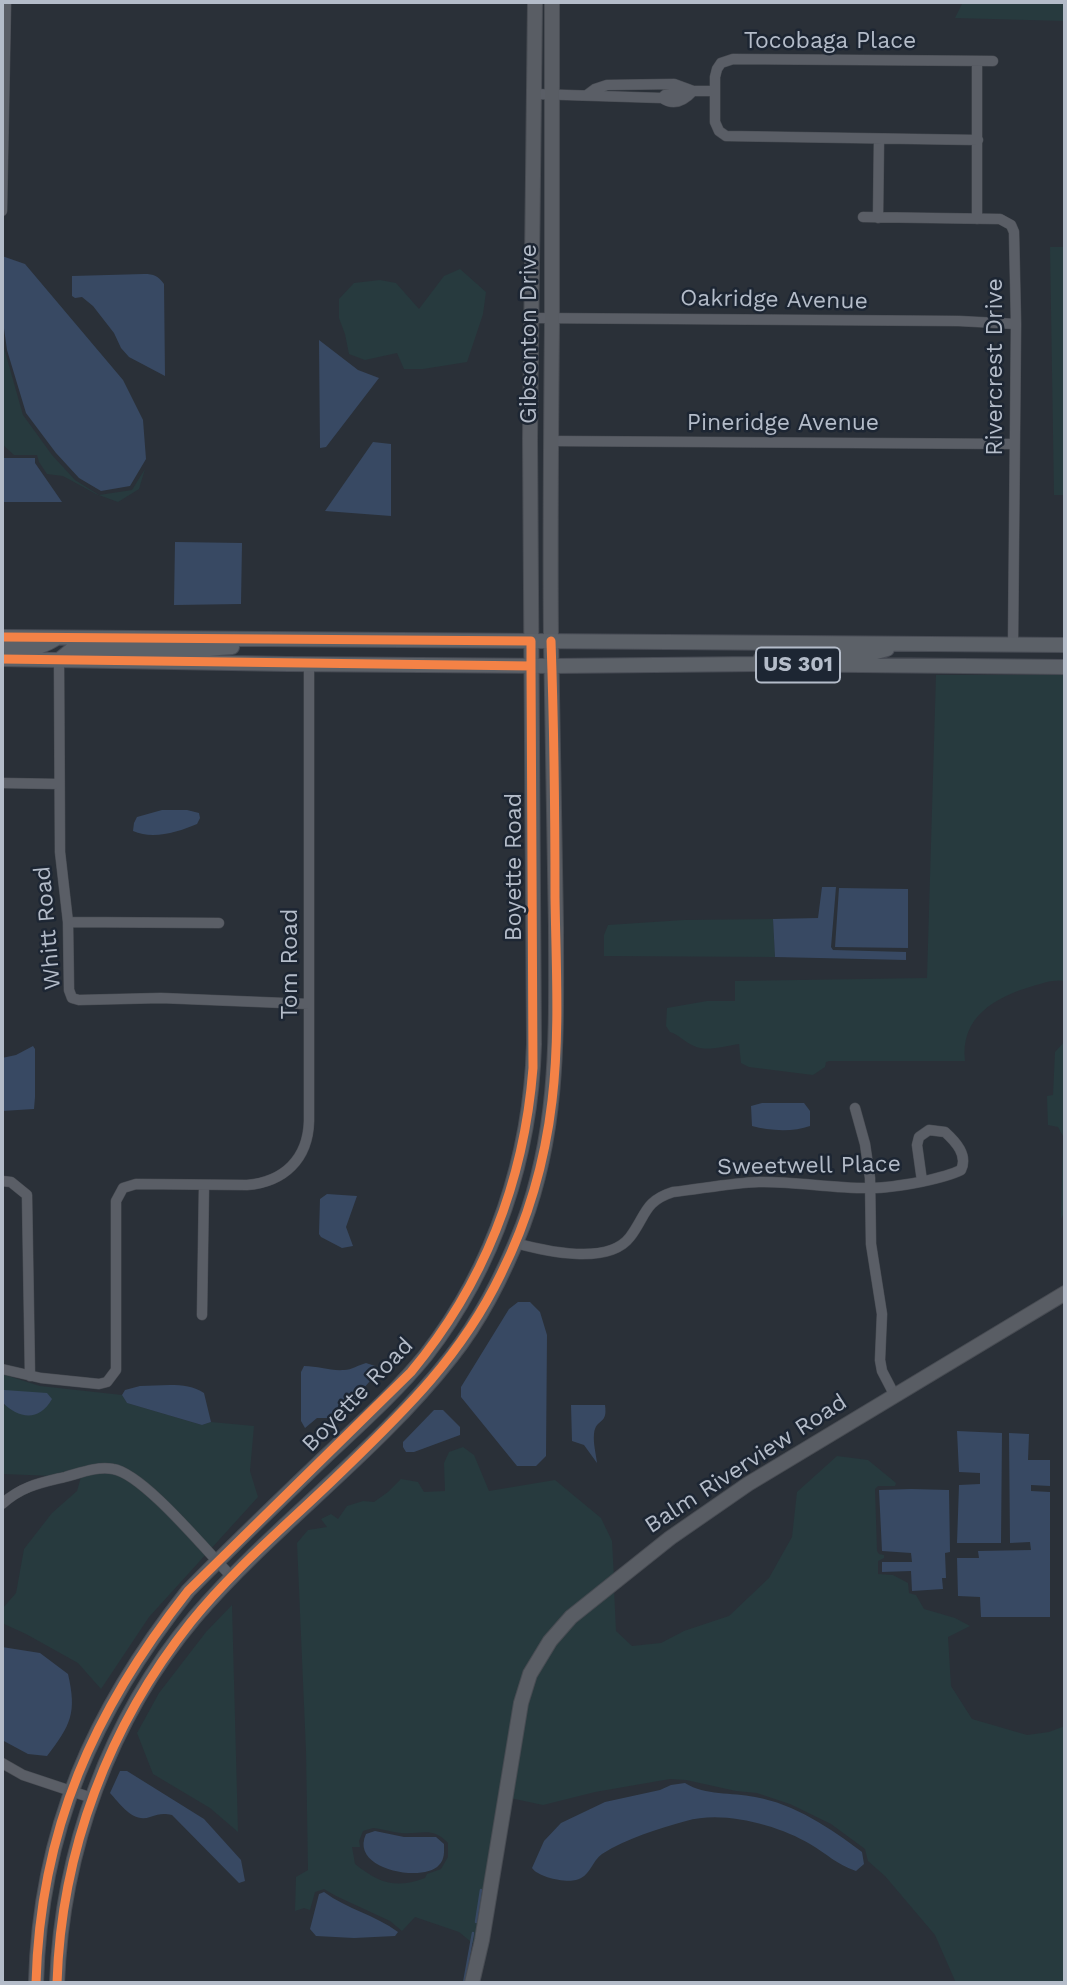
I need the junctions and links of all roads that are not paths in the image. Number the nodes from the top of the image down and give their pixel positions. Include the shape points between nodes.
1 (6, 2) edge
2 (535, 2) edge
3 (552, 2) edge
4 (977, 61) junction
5 (993, 61) dead end
6 (693, 91) junction
7 (715, 91) junction
8 (535, 94) junction
9 (552, 95) junction
10 (586, 95) junction
11 (878, 139) junction
12 (978, 140) junction
13 (2, 211) edge
14 (863, 217) dead end
15 (878, 218) junction
16 (977, 219) junction
17 (532, 318) junction
18 (552, 318) junction
19 (1016, 324) junction
20 (551, 441) junction
21 (1014, 444) junction
22 (2, 637) edge
23 (56, 638) junction
24 (268, 639) junction
25 (531, 641) junction
26 (551, 641) junction
27 (898, 644) junction
28 (1013, 645) junction
29 (1065, 645) edge
30 (2, 649) edge
31 (2, 659) edge
32 (59, 660) junction
33 (309, 664) junction
34 (758, 664) junction
35 (531, 666) junction
36 (552, 666) junction
37 (1012, 667) junction
38 (1065, 667) edge
39 (2, 783) edge
40 (59, 784) junction
41 (68, 922) junction
42 (219, 923) dead end
43 (309, 1004) junction
44 (855, 1108) dead end
45 (2, 1181) edge
46 (922, 1181) junction
47 (204, 1185) junction
48 (871, 1188) junction
49 (515, 1242) junction
50 (1065, 1293) edge
51 (202, 1315) dead end
52 (2, 1369) edge
53 (30, 1376) junction
54 (895, 1396) junction
55 (2, 1504) edge
56 (217, 1562) junction
57 (232, 1577) junction
58 (3, 1768) edge
59 (71, 1791) junction
60 (92, 1798) junction
61 (36, 1983) edge
62 (57, 1983) edge
63 (475, 1983) edge

1 - 13 street
2 - 8 main road, Gibsonton Drive
3 - 9 main road, Gibsonton Drive
4 - 5 street, Tocobaga Place
4 - 7 street, Tocobaga Place via 730,59 717,69
4 - 12 street
6 - 7 street
6 - 10 street via 674,84 607,85
6 - 10 street via 679,102
7 - 11 street, Tocobaga Place via 716,127 726,136
8 - 9 street
8 - 17 main road, Gibsonton Drive
9 - 10 street
9 - 18 main road, Gibsonton Drive
11 - 12 street, Tocobaga Place
11 - 15 street
12 - 16 street
14 - 15 street, Rivercrest Drive
15 - 16 street, Rivercrest Drive
16 - 19 street, Rivercrest Drive via 1003,220 1013,228
17 - 18 street, Oakridge Avenue
17 - 25 main road, Gibsonton Drive
18 - 19 street, Oakridge Avenue
18 - 20 main road, Gibsonton Drive
19 - 21 street, Rivercrest Drive
20 - 21 street, Pineridge Avenue
20 - 26 main road, Gibsonton Drive
21 - 28 street, Rivercrest Drive
22 - 23 main road, US 301
23 - 24 main road, US 301
23 - 30 main road via 42,647
24 - 25 main road, US 301
24 - 32 main road via 206,649 81,649
25 - 26 main road, US 301
25 - 35 main road, Boyette Road
26 - 27 main road, US 301
26 - 36 main road, Gibsonton Drive
27 - 28 main road, US 301
27 - 34 main road via 869,654 770,654
28 - 29 main road, US 301
28 - 37 main road
31 - 32 main road, US 301
32 - 33 main road, US 301
32 - 40 street, Whitt Road
33 - 35 main road, US 301
33 - 43 street, Tom Road
34 - 36 main road, US 301
34 - 37 main road, US 301
35 - 36 main road, US 301
35 - 56 main road, Boyette Road via 533,1068 529,1111 508,1201 478,1273 426,1354
36 - 49 main road, Boyette Road via 555,1074 543,1156
37 - 38 main road, US 301
39 - 40 street
40 - 41 street, Whitt Road
41 - 42 street
41 - 43 street, Whitt Road via 72,998
43 - 47 street, Tom Road via 309,1126 303,1150 291,1167 267,1182
44 - 48 street
45 - 53 street via 11,1182 27,1195
46 - 46 street, Sweetwell Place via 954,1174 963,1167 963,1155 945,1132 929,1130 919,1137
46 - 48 street, Sweetwell Place
47 - 51 street
47 - 53 street, Tom Road via 136,1184 123,1188 116,1201 116,1370 107,1382
48 - 49 street, Sweetwell Place via 760,1182 673,1192 652,1202 631,1236 606,1252 554,1251
48 - 54 street via 871,1244 882,1314 880,1360
49 - 57 main road, Boyette Road via 481,1313 452,1356 380,1435
50 - 54 main road, Balm Riverview Road
52 - 53 street
54 - 63 main road, Balm Riverview Road via 748,1484 670,1538 571,1617 550,1641 530,1675 521,1703
55 - 56 street via 31,1485 111,1468 138,1481
56 - 57 street
56 - 59 main road, Boyette Road via 188,1591 134,1664 103,1718
57 - 60 main road, Boyette Road via 193,1619 145,1688
58 - 59 street
59 - 60 street
59 - 61 main road, Boyette Road via 44,1892
60 - 62 main road, Boyette Road via 66,1897

